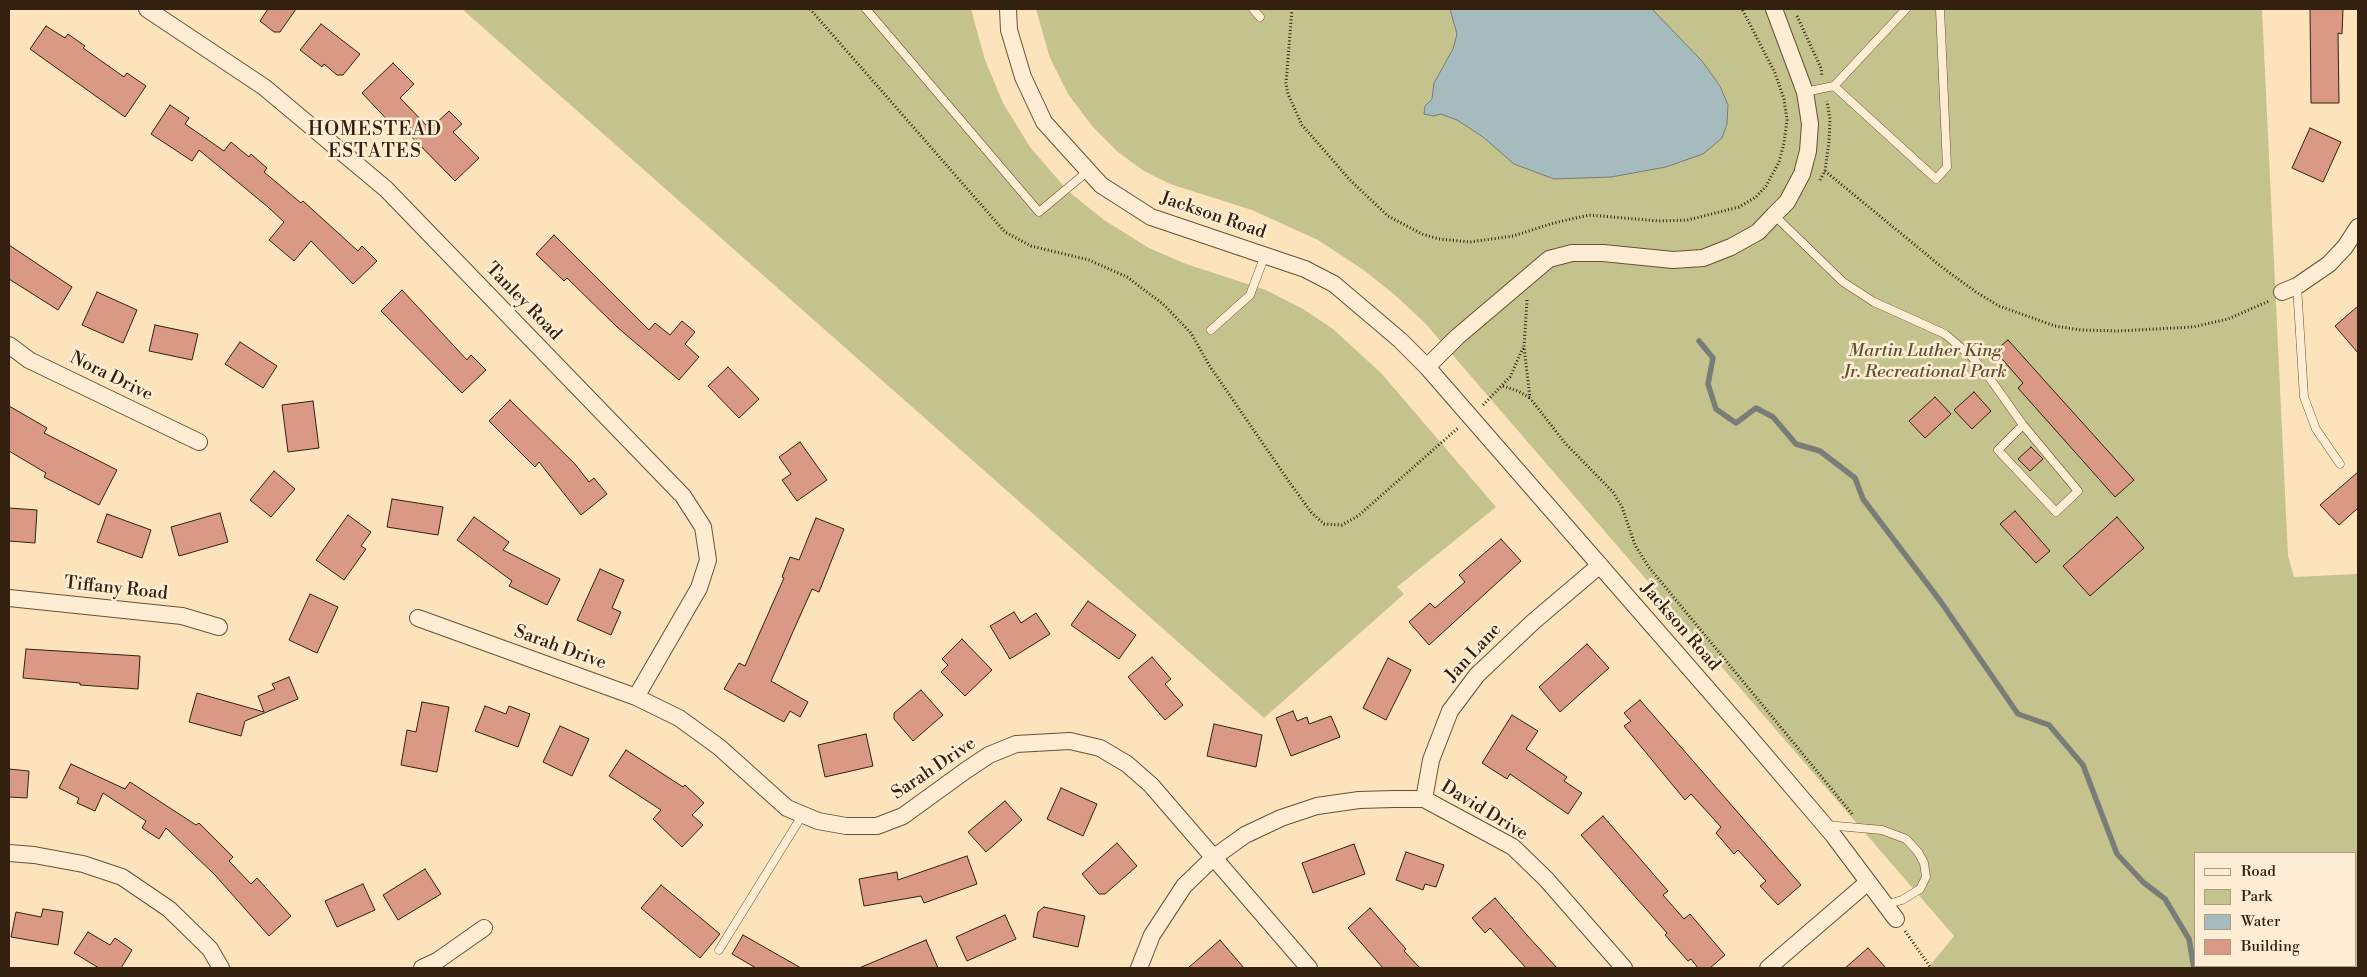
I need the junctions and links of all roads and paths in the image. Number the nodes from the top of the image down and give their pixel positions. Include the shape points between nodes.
1 (147, 9) edge
2 (810, 9) edge
3 (866, 9) edge
4 (1008, 9) edge
5 (1253, 9) edge
6 (1292, 9) edge
7 (1742, 9) edge
8 (1774, 9) edge
9 (1794, 9) edge
10 (1906, 9) edge
11 (1940, 9) edge
12 (1260, 17) dead end
13 (1834, 86) junction
14 (1824, 87) junction
15 (1805, 92) junction
16 (1089, 171) junction
17 (1825, 171) junction
18 (1817, 187) dead end
19 (1774, 215) junction
20 (2358, 227) edge
21 (1265, 255) junction
22 (2289, 289) junction
23 (1530, 293) dead end
24 (1212, 330) dead end
25 (9, 345) edge
26 (1524, 348) junction
27 (1427, 367) junction
28 (1503, 386) junction
29 (1530, 398) junction
30 (1469, 418) junction
31 (2023, 425) junction
32 (199, 442) dead end
33 (2340, 464) dead end
34 (1600, 565) junction
35 (9, 598) edge
36 (418, 618) dead end
37 (219, 627) dead end
38 (636, 697) junction
39 (1424, 799) junction
40 (803, 814) junction
41 (1824, 824) junction
42 (1859, 829) junction
43 (9, 853) edge
44 (1214, 858) junction
45 (1868, 882) junction
46 (1885, 905) junction
47 (1896, 918) joint
48 (484, 928) dead end
49 (719, 950) dead end
50 (221, 968) edge
51 (422, 968) edge
52 (1139, 968) edge
53 (1309, 968) edge
54 (1624, 968) edge
55 (1768, 968) edge
56 (1931, 968) edge

1 - 38 street, Tanley Road via 264,87 386,189 683,496 703,527 708,560 699,588
2 - 30 path via 1005,232 1031,246 1089,260 1127,277 1163,304 1191,334 1290,483 1324,524 1342,525 1358,516
3 - 16 lane via 1039,212
4 - 16 street, Jackson Road via 1009,30 1023,77 1044,122
5 - 12 lane
6 - 7 path via 1286,83 1302,125 1350,180 1388,216 1422,234 1470,242 1513,236 1589,215 1688,220 1739,207 1756,197 1779,162 1787,120 1776,73
8 - 15 street
9 - 14 path via 1821,68
10 - 13 lane
11 - 13 lane via 1947,167 1936,179
13 - 14 lane
14 - 15 lane
14 - 17 path via 1830,119
15 - 19 street via 1810,124 1802,174 1786,202
16 - 21 street, Jackson Road via 1101,185 1151,217
17 - 18 path
17 - 22 path via 1976,292 1999,306 2055,326 2118,331 2202,326 2265,304
19 - 27 street via 1758,232 1703,258 1674,260 1595,253 1549,259 1457,337
19 - 31 lane via 1843,282 1874,302 1945,334 1973,358
20 - 22 street via 2329,264
21 - 24 lane via 1250,295
21 - 27 street, Jackson Road via 1305,269 1334,284
22 - 33 lane via 2304,397 2316,429
23 - 26 path via 1526,304
25 - 32 street, Nora Drive via 29,360
26 - 28 path
26 - 29 path
27 - 30 street, Jackson Road
28 - 29 path
28 - 30 path
29 - 42 path via 1565,443 1613,492 1640,556 1858,820
30 - 34 street, Jackson Road
31 - 31 lane via 1998,450 2056,512 2078,491
34 - 39 street, Jan Lane via 1533,622 1471,682 1450,711 1430,760
34 - 41 street, Jackson Road
35 - 37 street, Tiffany Road via 182,616
36 - 38 street, Sarah Drive
38 - 40 street, Sarah Drive via 679,718 719,747 787,808
39 - 44 street, David Drive via 1359,800 1317,806 1245,835
39 - 54 street, David Drive via 1513,847 1546,879
40 - 44 street, Sarah Drive via 818,821 846,826 877,826 903,816 964,770 1016,744 1070,741 1100,748 1127,764 1151,785
40 - 49 lane
41 - 42 lane
41 - 45 street, Jackson Road
42 - 46 lane via 1882,830 1906,839 1924,863 1926,877 1920,889 1902,900
43 - 50 street via 83,864 122,877 169,909 210,949
44 - 52 street, David Drive via 1179,894 1152,935
44 - 53 street, Sarah Drive
45 - 46 street, Jackson Road
45 - 55 street
46 - 47 street, Jackson Road
47 - 56 path
48 - 51 street

